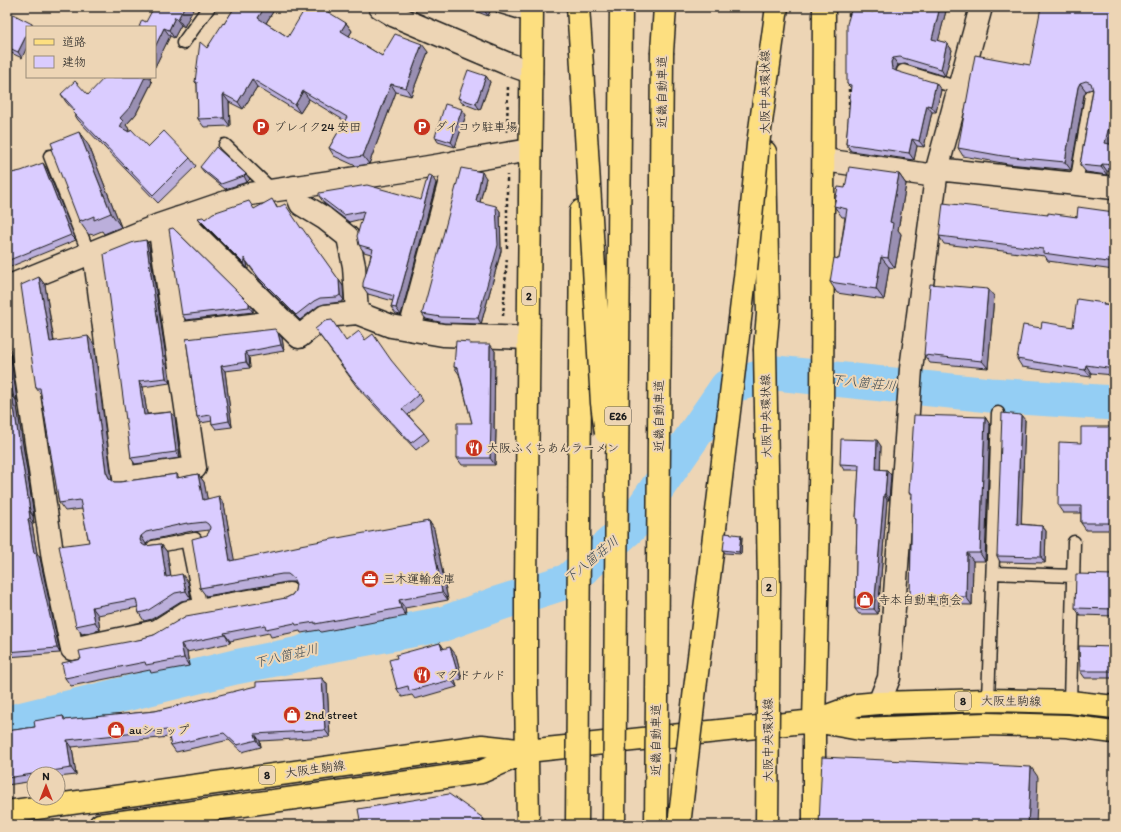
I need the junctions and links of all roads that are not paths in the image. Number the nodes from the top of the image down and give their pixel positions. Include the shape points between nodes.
1 (209, 7) edge
2 (380, 7) edge
3 (501, 7) edge
4 (621, 7) edge
5 (661, 7) edge
6 (665, 7) edge
7 (766, 7) edge
8 (777, 7) edge
9 (824, 7) edge
10 (981, 7) edge
11 (581, 9) edge
12 (531, 12) edge
13 (183, 43) dead end
14 (662, 52) junction
15 (764, 60) junction
16 (903, 70) edge
17 (531, 72) junction
18 (959, 88) junction
19 (1091, 96) edge
20 (226, 145) dead end
21 (530, 150) junction
22 (50, 156) edge
23 (824, 160) junction
24 (455, 162) junction
25 (936, 173) junction
26 (1076, 184) junction
27 (294, 187) junction
28 (1114, 188) edge
29 (273, 191) junction
30 (179, 218) junction
31 (159, 225) junction
32 (92, 253) junction
33 (10, 286) edge
34 (357, 312) junction
35 (284, 321) junction
36 (410, 329) junction
37 (175, 334) junction
38 (528, 338) junction
39 (998, 413) dead end
40 (617, 515) junction
41 (208, 537) edge
42 (187, 540) junction
43 (1074, 542) dead end
44 (153, 547) edge
45 (993, 573) junction
46 (1073, 576) junction
47 (289, 594) dead end
48 (201, 610) junction
49 (988, 700) junction
50 (1070, 702) junction
51 (879, 703) junction
52 (1114, 707) edge
53 (814, 721) junction
54 (1114, 732) edge
55 (527, 751) junction
56 (7, 812) edge
57 (180, 820) edge
58 (100, 825) edge
59 (528, 825) edge
60 (577, 825) edge
61 (614, 825) edge
62 (656, 825) edge
63 (679, 825) edge
64 (767, 825) edge
65 (814, 825) edge

1 - 13 lane
2 - 17 street via 395,16
3 - 12 lane
4 - 40 main road, E26, bridge
5 - 14 main road, 近畿自動車道
6 - 14 main road
7 - 15 main road, 大阪中央環状線 / 2
8 - 15 main road
8 - 63 main road, bridge via 758,144 745,276
9 - 23 main road
10 - 18 street
11 - 40 main road, bridge via 602,403
11 - 60 main road, bridge
12 - 17 main road, 2
14 - 62 main road, 近畿自動車道, bridge
15 - 64 main road, 大阪中央環状線 / 2, bridge via 768,314
16 - 18 lane
17 - 21 main road, 2
18 - 25 street
19 - 26 lane
20 - 29 lane
21 - 24 street
21 - 38 main road, 2
22 - 32 lane
23 - 25 street
23 - 53 main road via 822,406
24 - 27 street
24 - 36 street
25 - 26 street
25 - 51 street via 912,369 888,678
26 - 28 street
27 - 29 street
27 - 34 street via 301,204 348,236 354,266
29 - 30 street via 250,194
30 - 31 street
30 - 35 street
31 - 32 street
31 - 37 street
32 - 33 street
32 - 37 street via 124,478 195,468
33 - 48 street via 53,559 72,649 157,631 187,612
34 - 35 street via 325,316 299,337
34 - 36 street via 392,326
35 - 37 street
36 - 38 street via 443,335
38 - 55 main road, 2
39 - 45 lane
40 - 61 main road, E26, bridge
41 - 42 lane
42 - 44 lane
42 - 48 lane
43 - 46 lane
45 - 46 lane
45 - 49 lane
46 - 50 lane
47 - 48 street
49 - 50 main road, 大阪生駒線 / 8
49 - 51 main road, 大阪生駒線 / 8
50 - 52 main road, 大阪生駒線 / 8
51 - 53 main road, 大阪生駒線 / 8 via 857,705
53 - 54 main road, 大阪生駒線 / 8 via 860,729 986,724 1067,726
53 - 55 main road, 大阪生駒線 / 8
53 - 65 main road
55 - 56 main road, 大阪生駒線 / 8 via 482,746
55 - 57 main road, 大阪生駒線 / 8 via 481,772
55 - 59 main road, 2
57 - 58 main road, 大阪生駒線 / 8

